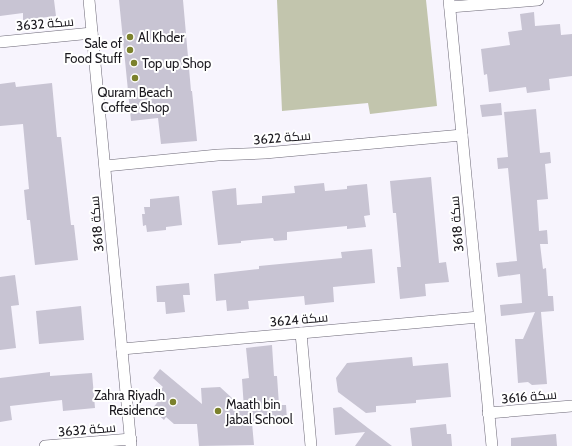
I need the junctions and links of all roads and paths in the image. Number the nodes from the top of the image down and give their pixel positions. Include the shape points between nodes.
1 (89, 0) edge
2 (538, 0) edge
3 (450, 4) edge
4 (92, 33) junction
5 (0, 42) edge
6 (462, 135) junction
7 (104, 166) junction
8 (479, 317) junction
9 (301, 333) junction
10 (122, 349) junction
11 (572, 406) edge
12 (488, 414) junction
13 (131, 443) edge
14 (45, 446) edge
15 (311, 446) edge
16 (492, 446) edge

1 - 4 street, سكة 3618
2 - 3 street
3 - 6 street, سكة 3618
4 - 5 street, سكة 3632
4 - 7 street, سكة 3618
6 - 7 street, سكة 3622
6 - 8 street, سكة 3618
7 - 10 street, سكة 3618
8 - 9 street, سكة 3624
8 - 12 street, سكة 3618
9 - 10 street, سكة 3624
9 - 15 street
10 - 13 street, سكة 3618
11 - 12 street, سكة 3616
12 - 16 street, سكة 3618
13 - 14 street, سكة 3632

